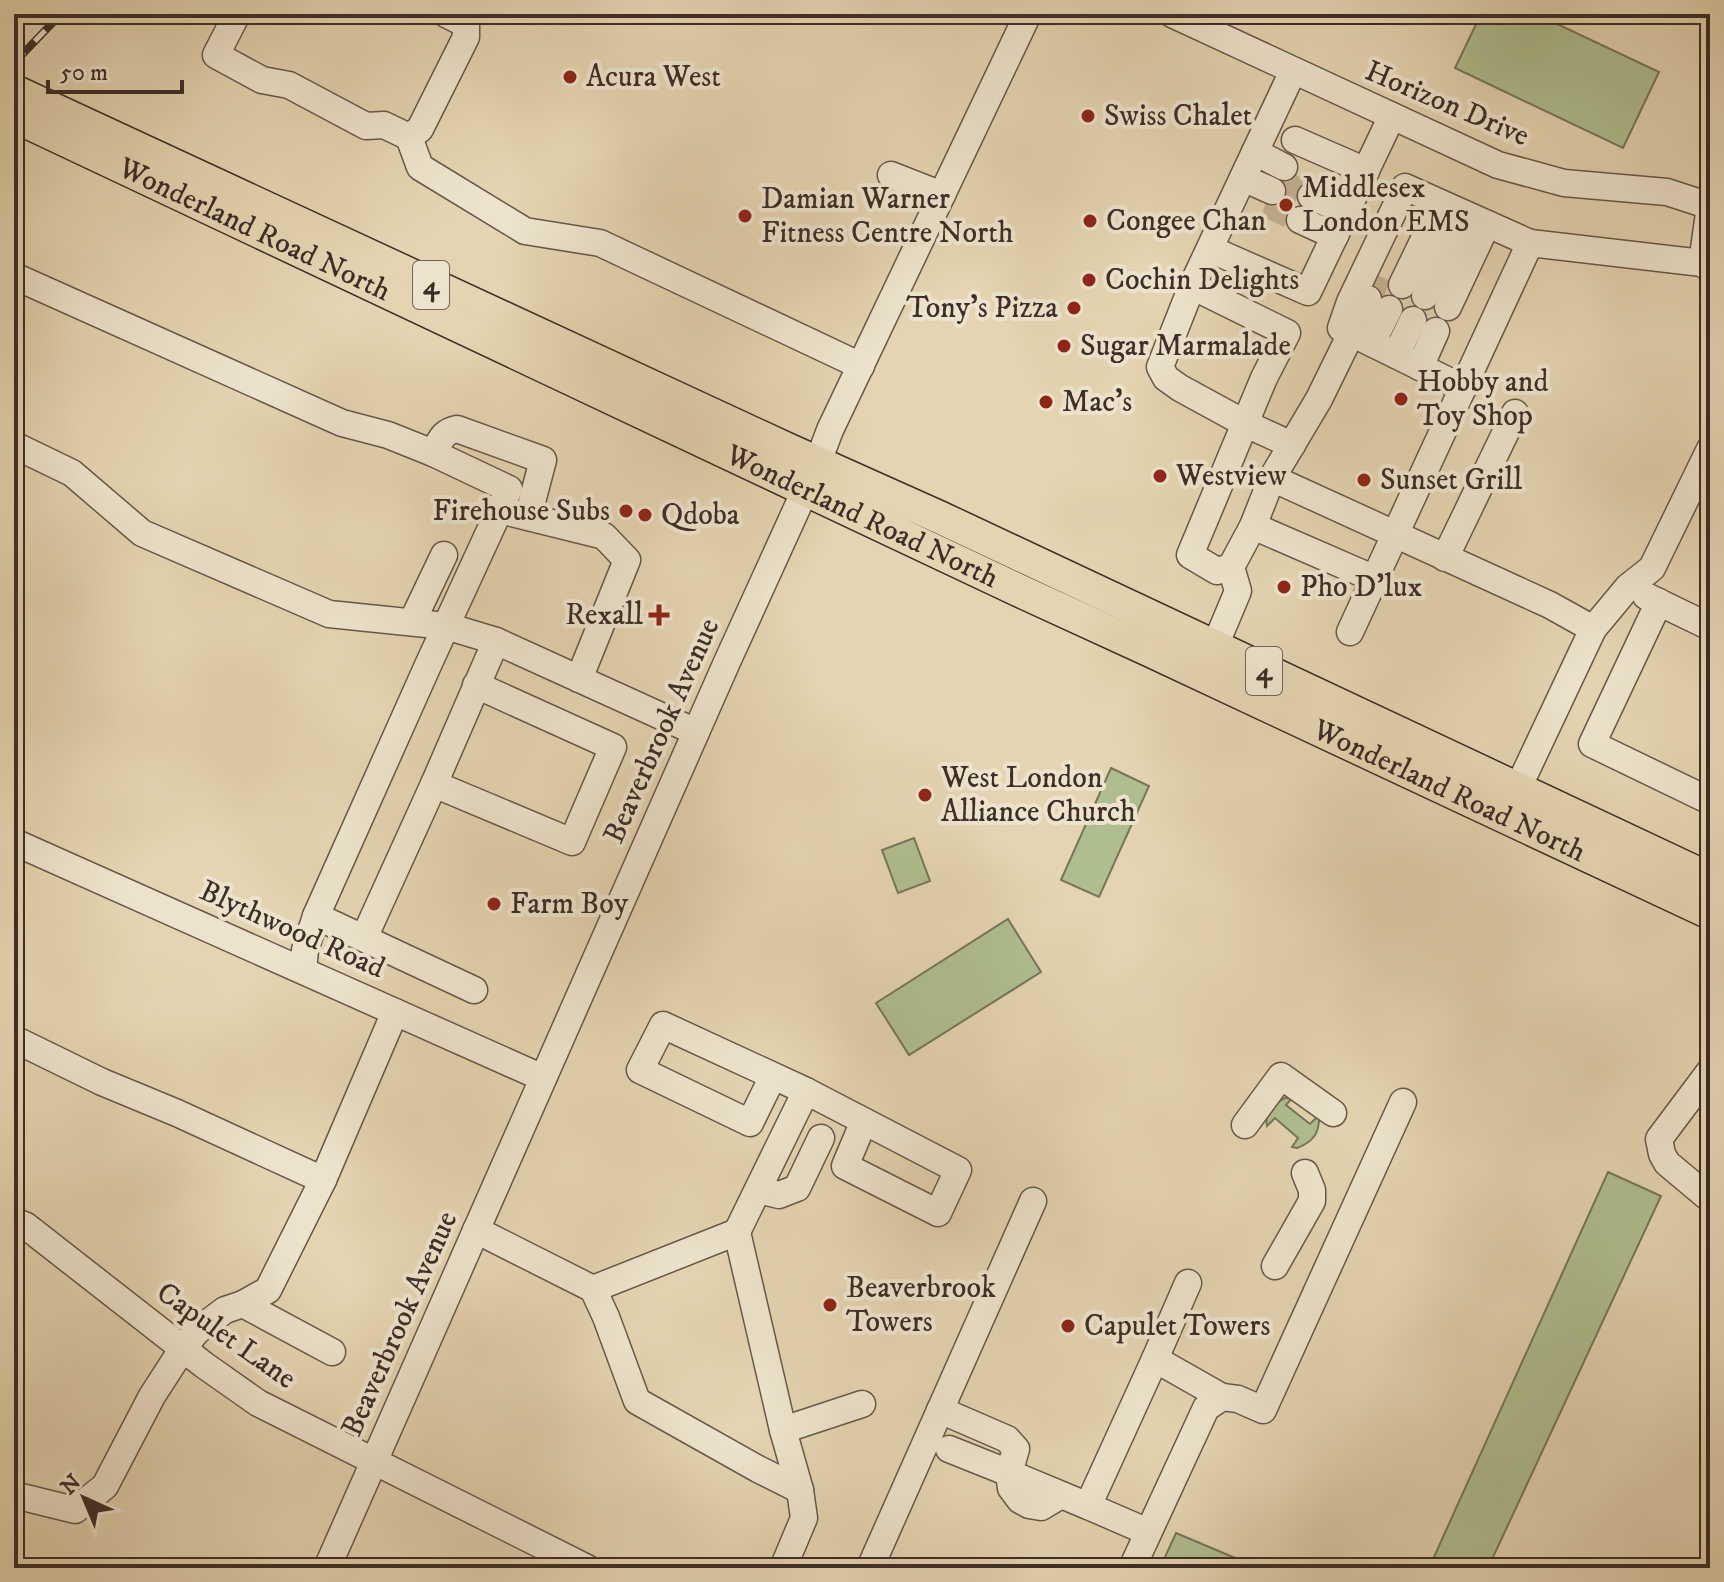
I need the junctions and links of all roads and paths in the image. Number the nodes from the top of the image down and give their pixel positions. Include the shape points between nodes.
1 (237, 14) edge
2 (446, 14) edge
3 (1028, 14) edge
4 (1172, 14) edge
5 (1293, 71) junction
6 (14, 91) edge
7 (30, 116) edge
8 (1392, 116) junction
9 (409, 137) junction
10 (1295, 140) dead end
11 (1366, 171) junction
12 (1246, 172) junction
13 (891, 175) dead end
14 (942, 195) junction
15 (1443, 204) junction
16 (1710, 206) edge
17 (1344, 218) junction
18 (1530, 243) junction
19 (1210, 249) junction
20 (1706, 266) edge
21 (14, 276) edge
22 (1192, 286) junction
23 (1378, 304) tunnel mouth
24 (1425, 326) dead end
25 (1377, 349) junction
26 (861, 366) junction
27 (1463, 388) junction
28 (1515, 413) dead end
29 (1246, 424) junction
30 (14, 445) edge
31 (1292, 445) junction
32 (1710, 449) edge
33 (433, 453) junction
34 (811, 476) junction
35 (1272, 478) junction
36 (500, 510) junction
37 (528, 517) junction
38 (1253, 526) junction
39 (1395, 535) junction
40 (444, 555) dead end
41 (1445, 558) junction
42 (1231, 567) junction
43 (1375, 579) junction
44 (1628, 587) junction
45 (1659, 602) junction
46 (412, 622) junction
47 (446, 626) junction
48 (1710, 627) edge
49 (1593, 629) junction
50 (1350, 632) dead end
51 (496, 641) junction
52 (1209, 662) junction
53 (579, 679) junction
54 (476, 685) junction
55 (696, 732) junction
56 (434, 784) junction
57 (1710, 801) edge
58 (1511, 803) junction
59 (14, 842) edge
60 (1710, 879) edge
61 (1710, 913) edge
62 (316, 916) junction
63 (364, 938) junction
64 (303, 970) junction
65 (474, 990) dead end
66 (395, 1012) junction
67 (14, 1039) edge
68 (1710, 1071) edge
69 (773, 1076) junction
70 (543, 1078) junction
71 (806, 1091) junction
72 (1403, 1102) dead end
73 (1333, 1113) dead end
74 (864, 1121) dead end
75 (1245, 1125) dead end
76 (821, 1138) dead end
77 (1305, 1173) dead end
78 (323, 1180) junction
79 (758, 1190) junction
80 (1710, 1199) edge
81 (1033, 1201) dead end
82 (14, 1221) edge
83 (476, 1230) junction
84 (737, 1232) junction
85 (1275, 1266) dead end
86 (1188, 1283) dead end
87 (593, 1289) junction
88 (243, 1304) junction
89 (183, 1348) junction
90 (332, 1352) dead end
91 (1155, 1359) junction
92 (1222, 1397) junction
93 (862, 1404) dead end
94 (940, 1410) junction
95 (783, 1430) junction
96 (949, 1449) dead end
97 (374, 1462) junction
98 (1009, 1473) junction
99 (800, 1490) junction
100 (14, 1495) edge
101 (1088, 1506) junction
102 (1148, 1532) junction
103 (327, 1568) edge
104 (587, 1568) edge
105 (783, 1568) edge
106 (870, 1568) edge
107 (1132, 1568) edge

1 - 9 street via 216,55 262,80 289,85 366,126 384,125
2 - 9 street via 466,24 466,37 420,129
3 - 14 street, Beaverbrook Avenue
4 - 5 street, Horizon Drive
5 - 8 street, Horizon Drive
5 - 12 street
6 - 7 main road, Wonderland Road North / 4
7 - 34 main road, Wonderland Road North / 4
8 - 11 street
8 - 16 street, Horizon Drive via 1498,165 1564,183 1667,192
9 - 26 street via 420,167 525,231 600,243
10 - 11 street
11 - 17 street
12 - 12 street via 1274,186
12 - 19 street
13 - 14 street
14 - 26 street, Beaverbrook Avenue
15 - 15 street via 1414,290
15 - 18 street
15 - 25 street via 1350,302 1341,328
16 - 20 street
17 - 17 street via 1309,201
17 - 19 street via 1308,292
18 - 20 street
18 - 27 street
19 - 22 street
21 - 33 street via 342,423
22 - 29 street via 1160,367 1166,378
22 - 29 street via 1287,333
23 - 25 street
24 - 25 street
25 - 27 street
25 - 31 street via 1319,399
26 - 34 street, Beaverbrook Avenue
27 - 39 street
28 - 41 street
29 - 31 street
29 - 42 street via 1190,555 1217,571
30 - 46 street via 72,473 142,533 329,614
31 - 35 street
32 - 44 street via 1652,568
33 - 36 street via 509,489
33 - 37 street via 448,431 457,429 543,460
34 - 52 main road, Wonderland Road North / 4
34 - 55 street, Beaverbrook Avenue
35 - 38 street
35 - 39 street
36 - 37 street
36 - 47 street
37 - 53 street via 604,536 627,560
38 - 42 street
38 - 43 street
39 - 41 street
39 - 43 street
40 - 46 street
41 - 49 street
42 - 52 street via 1238,591
43 - 50 street
44 - 45 street
44 - 49 street
45 - 48 street
45 - 57 street via 1592,744
46 - 47 street
47 - 51 street
47 - 62 street
49 - 58 street
51 - 53 street
51 - 54 street
52 - 58 main road, Wonderland Road North / 4
53 - 55 street
54 - 56 street
54 - 56 street via 613,747 572,842
55 - 70 street, Beaverbrook Avenue
56 - 63 street
58 - 60 main road, Wonderland Road North / 4
58 - 61 main road, Wonderland Road North / 4
59 - 64 street, Blythwood Road
62 - 63 street
62 - 64 street
63 - 65 street
64 - 66 street, Blythwood Road
66 - 70 street, Blythwood Road
66 - 78 street
67 - 78 street
68 - 80 street via 1659,1139 1667,1163
69 - 69 street via 663,1025 640,1070 750,1123
69 - 71 street
70 - 83 street, Beaverbrook Avenue
71 - 74 street
71 - 79 street
72 - 92 street via 1263,1410
73 - 75 street via 1281,1076
76 - 79 street via 797,1188 779,1195
77 - 85 street via 1312,1201
78 - 88 street via 268,1290
79 - 84 street
81 - 94 street
82 - 89 street, Capulet Lane
83 - 87 street
83 - 97 street, Beaverbrook Avenue
84 - 87 street
84 - 95 street
86 - 91 street
87 - 99 street via 637,1401
88 - 89 street via 225,1310
88 - 90 street
89 - 97 street, Capulet Lane via 258,1403
89 - 100 street via 105,1486 75,1510
91 - 92 street
91 - 101 street
92 - 102 street via 1206,1408
93 - 95 street
94 - 98 street via 1007,1439 1016,1449
94 - 106 street
95 - 99 street
96 - 98 street
97 - 103 street, Beaverbrook Avenue
97 - 104 street, Capulet Lane
98 - 101 street
99 - 105 street via 804,1518
101 - 102 street
102 - 107 street

